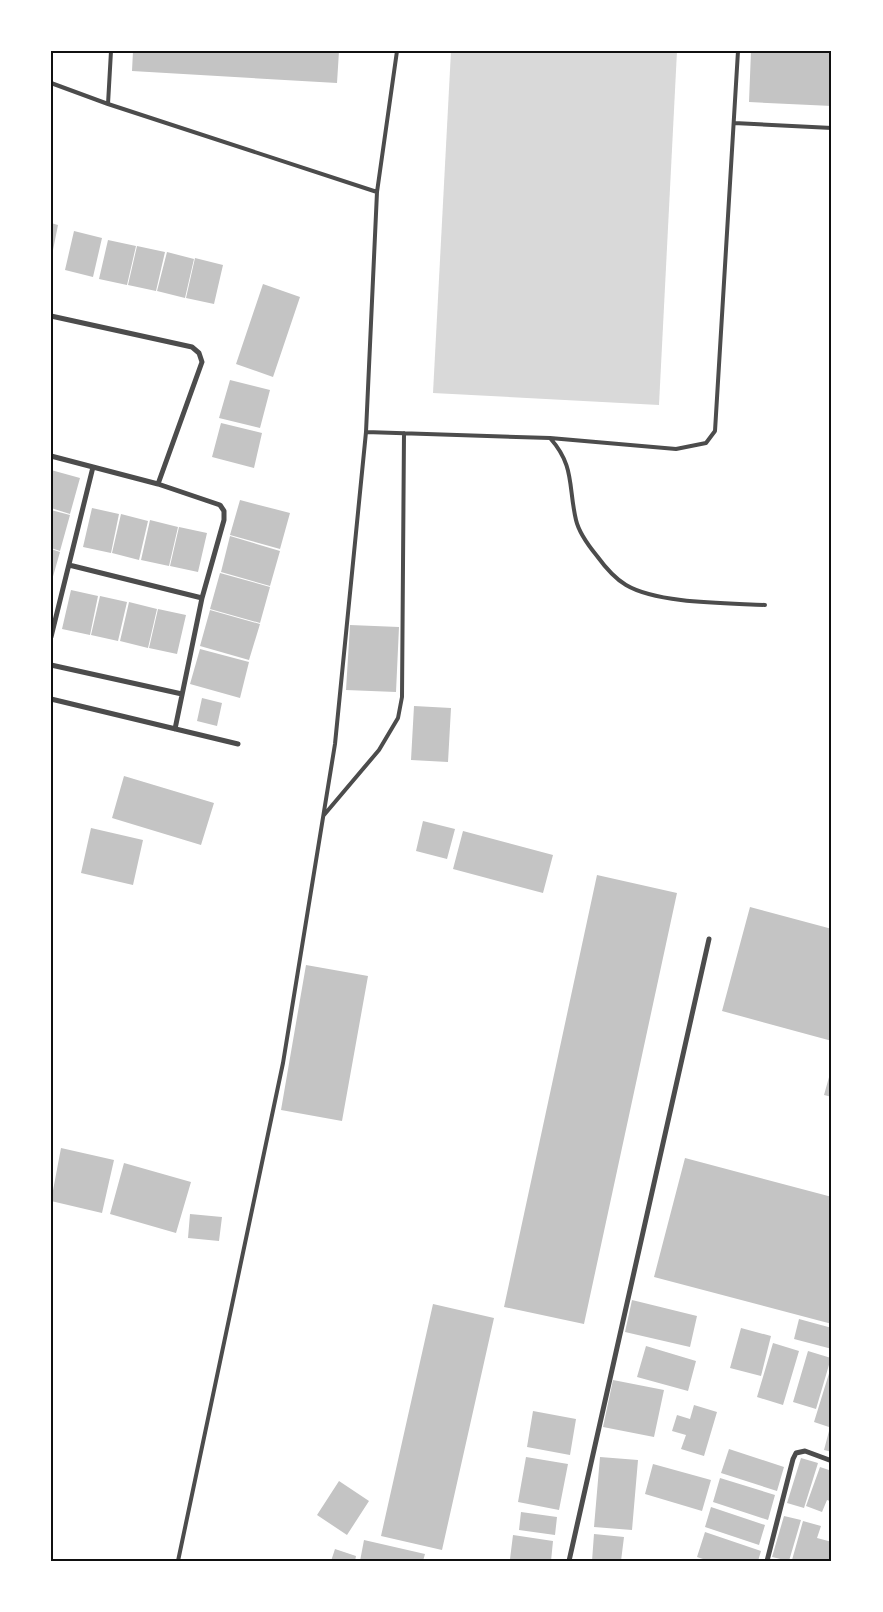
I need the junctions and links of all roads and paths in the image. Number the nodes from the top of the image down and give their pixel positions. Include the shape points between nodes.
1 (111, 51) edge
2 (397, 51) edge
3 (738, 51) edge
4 (51, 83) edge
5 (108, 104) junction
6 (734, 123) junction
7 (832, 128) edge
8 (377, 192) junction
9 (51, 316) edge
10 (366, 432) junction
11 (404, 433) junction
12 (550, 438) junction
13 (51, 456) edge
14 (93, 467) junction
15 (158, 484) junction
16 (69, 565) junction
17 (202, 598) junction
18 (765, 605) dead end
19 (51, 637) edge
20 (51, 665) edge
21 (182, 694) junction
22 (51, 698) edge
23 (175, 729) junction
24 (238, 744) dead end
25 (324, 815) junction
26 (709, 938) dead end
27 (832, 1461) edge
28 (178, 1561) edge
29 (569, 1561) edge
30 (767, 1561) edge

1 - 5 lane
2 - 8 lane
3 - 6 lane
4 - 5 lane
5 - 8 lane
6 - 7 lane
6 - 12 lane via 716,431 706,443 676,449
8 - 10 lane
9 - 15 street via 192,347 199,353 202,362
10 - 11 lane
10 - 25 lane via 335,744
11 - 12 lane
11 - 25 lane via 402,697 398,718 379,750
12 - 18 lane via 567,464 576,522 587,543 614,576 644,593 684,600
13 - 14 street
14 - 15 street
14 - 16 street
15 - 17 street via 220,505 224,512
16 - 17 street
16 - 19 street
17 - 21 street
20 - 21 street
21 - 23 street
22 - 23 street
23 - 24 street
25 - 28 lane via 283,1063
26 - 29 street
27 - 30 street via 805,1451 796,1453

